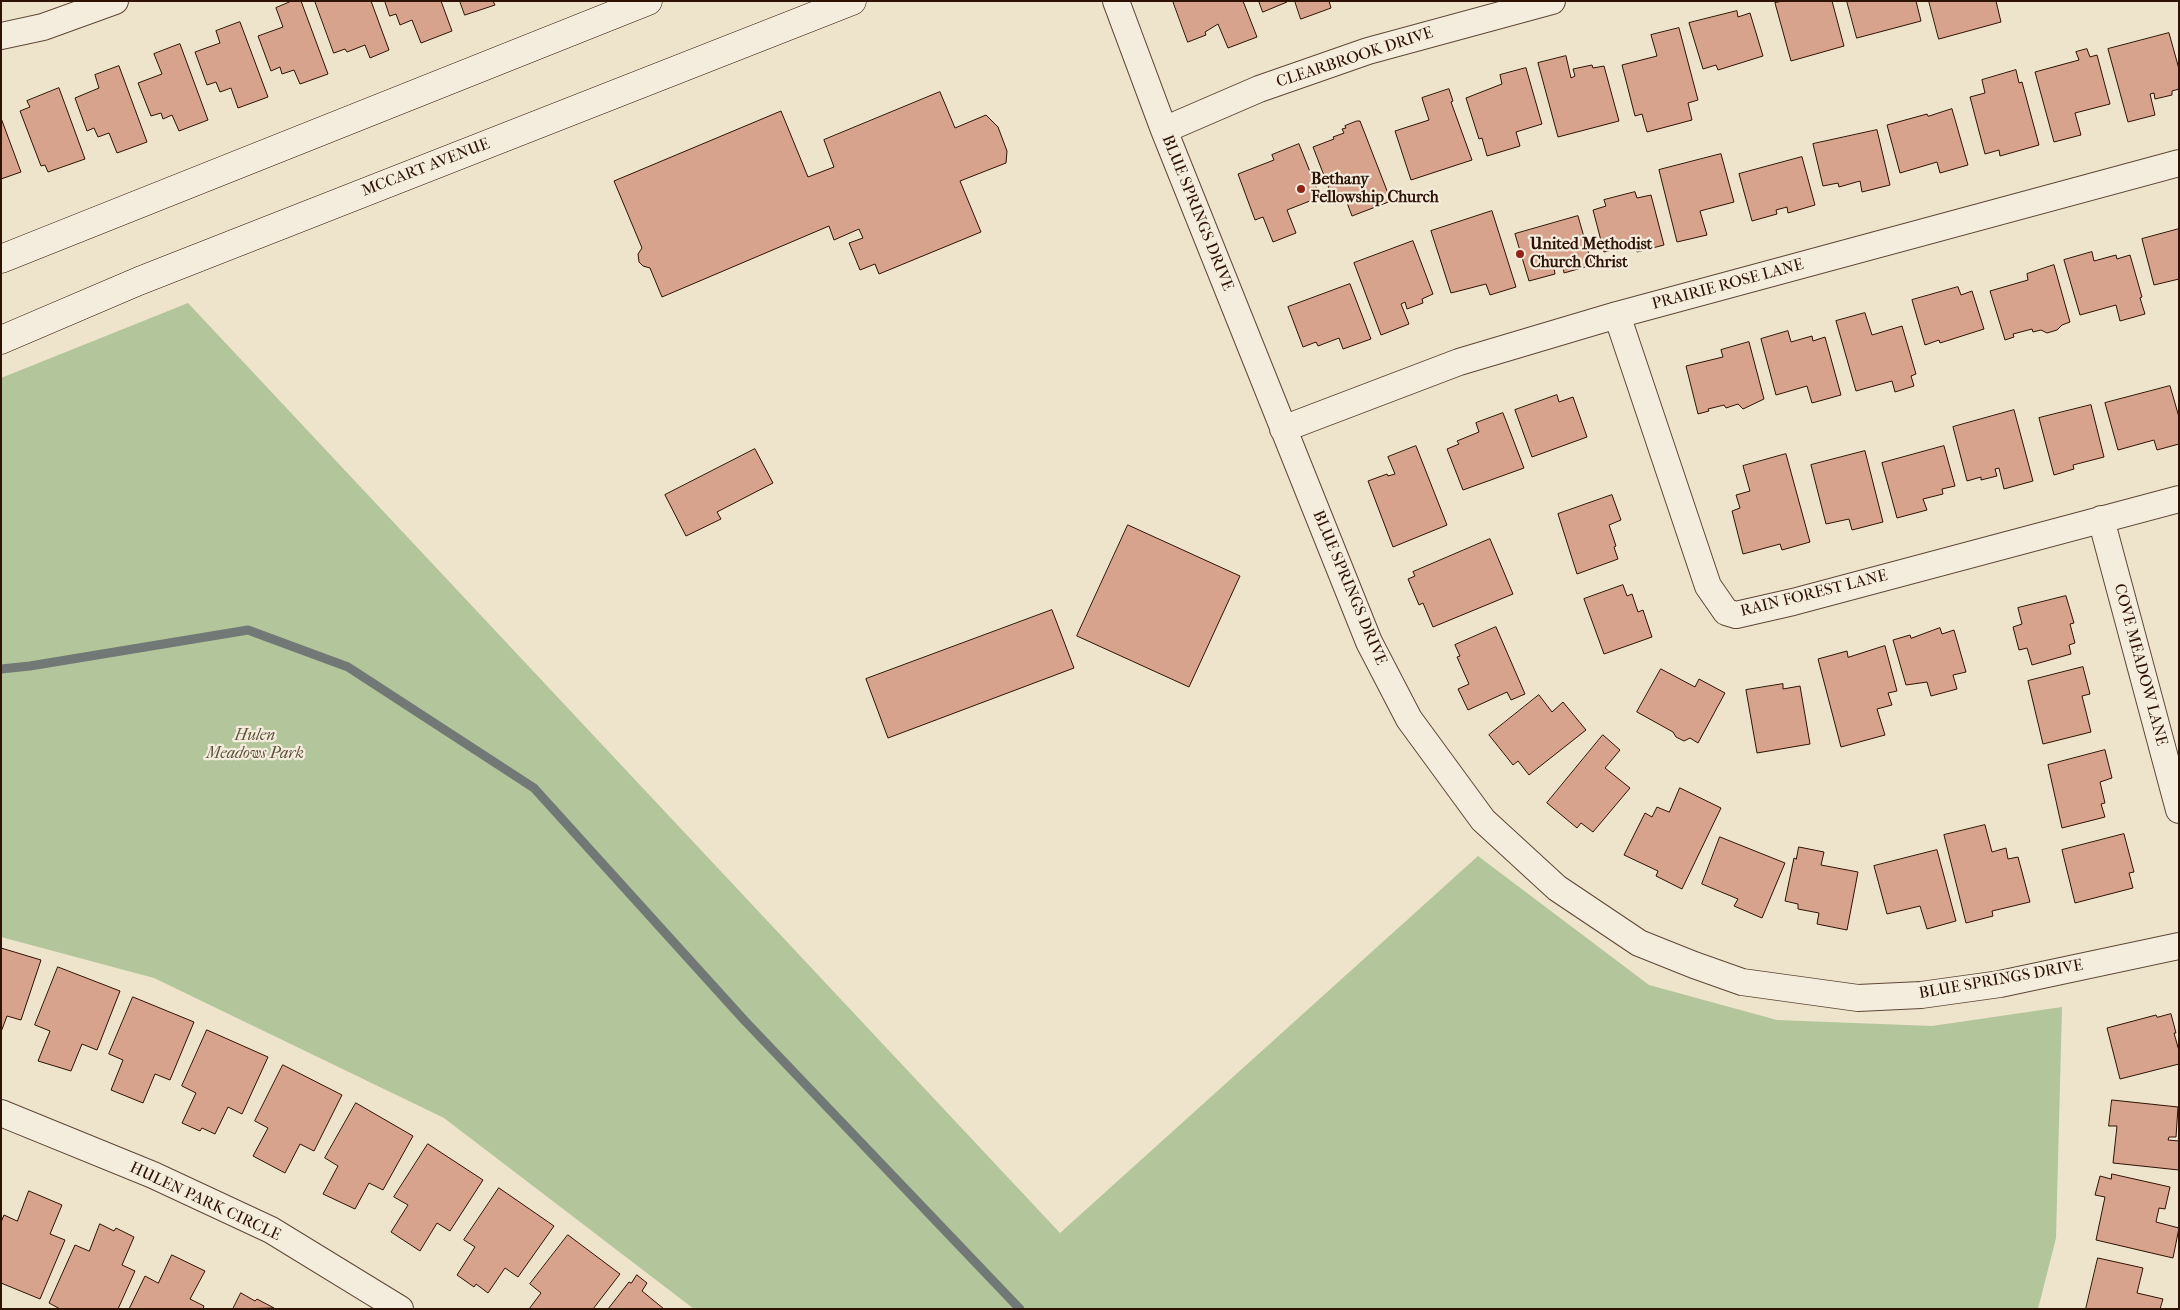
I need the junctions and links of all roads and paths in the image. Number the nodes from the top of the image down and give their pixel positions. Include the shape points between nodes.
1 (115, 1) edge
2 (648, 1) edge
3 (852, 1) edge
4 (1116, 1) edge
5 (1552, 1) edge
6 (1, 36) edge
7 (1164, 130) junction
8 (2179, 163) edge
9 (1, 259) edge
10 (1617, 315) junction
11 (1, 340) edge
12 (1283, 430) junction
13 (2179, 499) edge
14 (2101, 519) junction
15 (2179, 810) edge
16 (2179, 946) edge
17 (1, 1113) edge
18 (400, 1309) edge

1 - 6 street via 44,27
2 - 9 main road
3 - 11 main road, MCCART AVENUE via 138,281
4 - 7 street, BLUE SPRINGS DRIVE
5 - 7 street, CLEARBROOK DRIVE via 1368,51 1259,89
7 - 12 street, BLUE SPRINGS DRIVE
8 - 10 street, PRAIRIE ROSE LANE
10 - 12 street, PRAIRIE ROSE LANE via 1459,362
10 - 14 street, RAIN FOREST LANE via 1708,586 1726,612 1736,615 1793,602
12 - 16 street, BLUE SPRINGS DRIVE via 1369,642 1409,719 1483,820 1557,888 1639,943 1742,982 1858,998 1921,995 2000,984
13 - 14 street, RAIN FOREST LANE
14 - 15 street, COVE MEADOW LANE
17 - 18 street, HULEN PARK CIRCLE via 153,1175 271,1230

